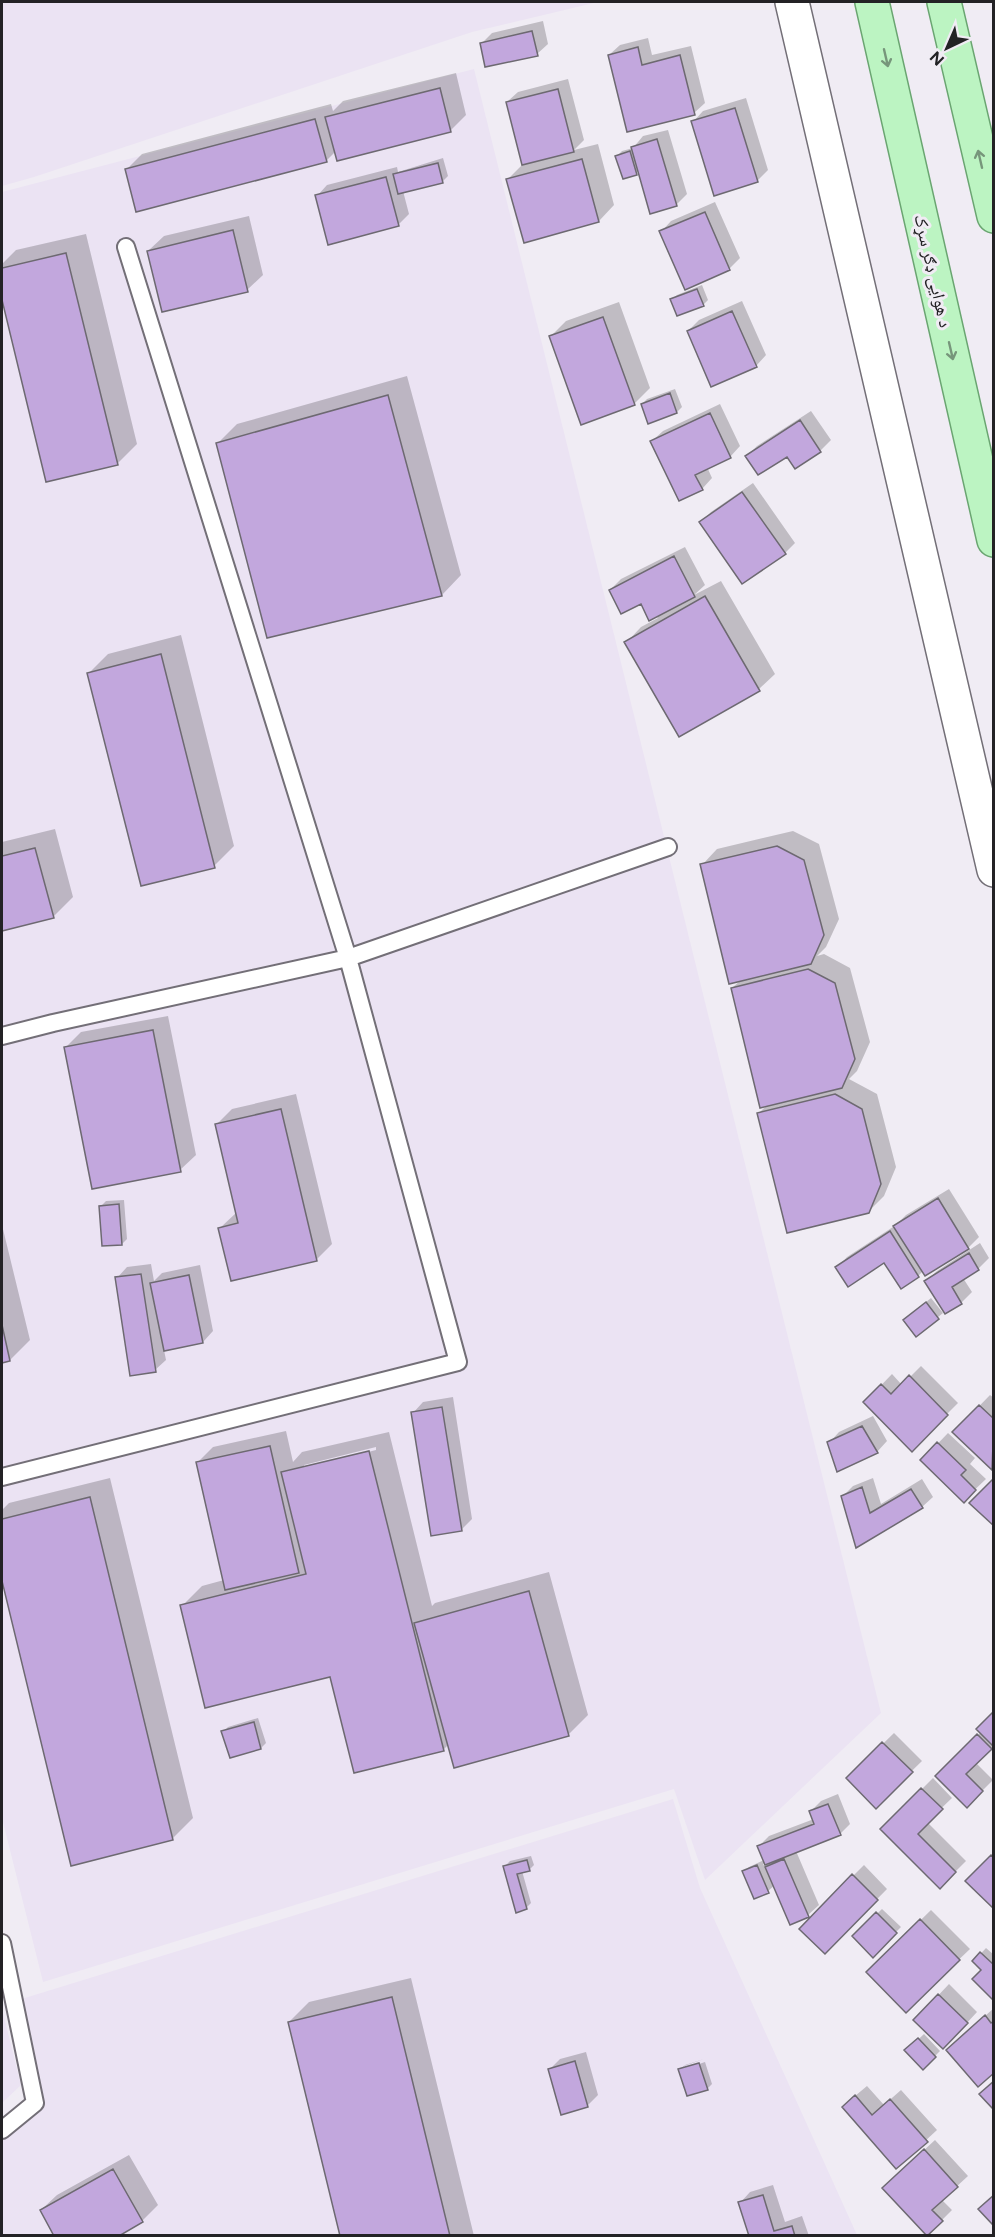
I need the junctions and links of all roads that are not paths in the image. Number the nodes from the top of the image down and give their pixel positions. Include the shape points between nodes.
1 (792, 2) edge
2 (872, 2) edge
3 (944, 2) edge
4 (993, 216) edge
5 (126, 247) dead end
6 (993, 540) edge
7 (668, 847) dead end
8 (993, 870) edge
9 (348, 958) junction
10 (2, 1036) edge
11 (2, 1477) edge
12 (2, 1943) edge
13 (2, 2130) edge

1 - 8 street
2 -> 6 main road, د هوایی ډګر سړک
4 -> 3 main road
5 - 9 lane
7 - 9 lane
9 - 10 lane
9 - 11 lane via 459,1362
12 - 13 lane via 35,2103

